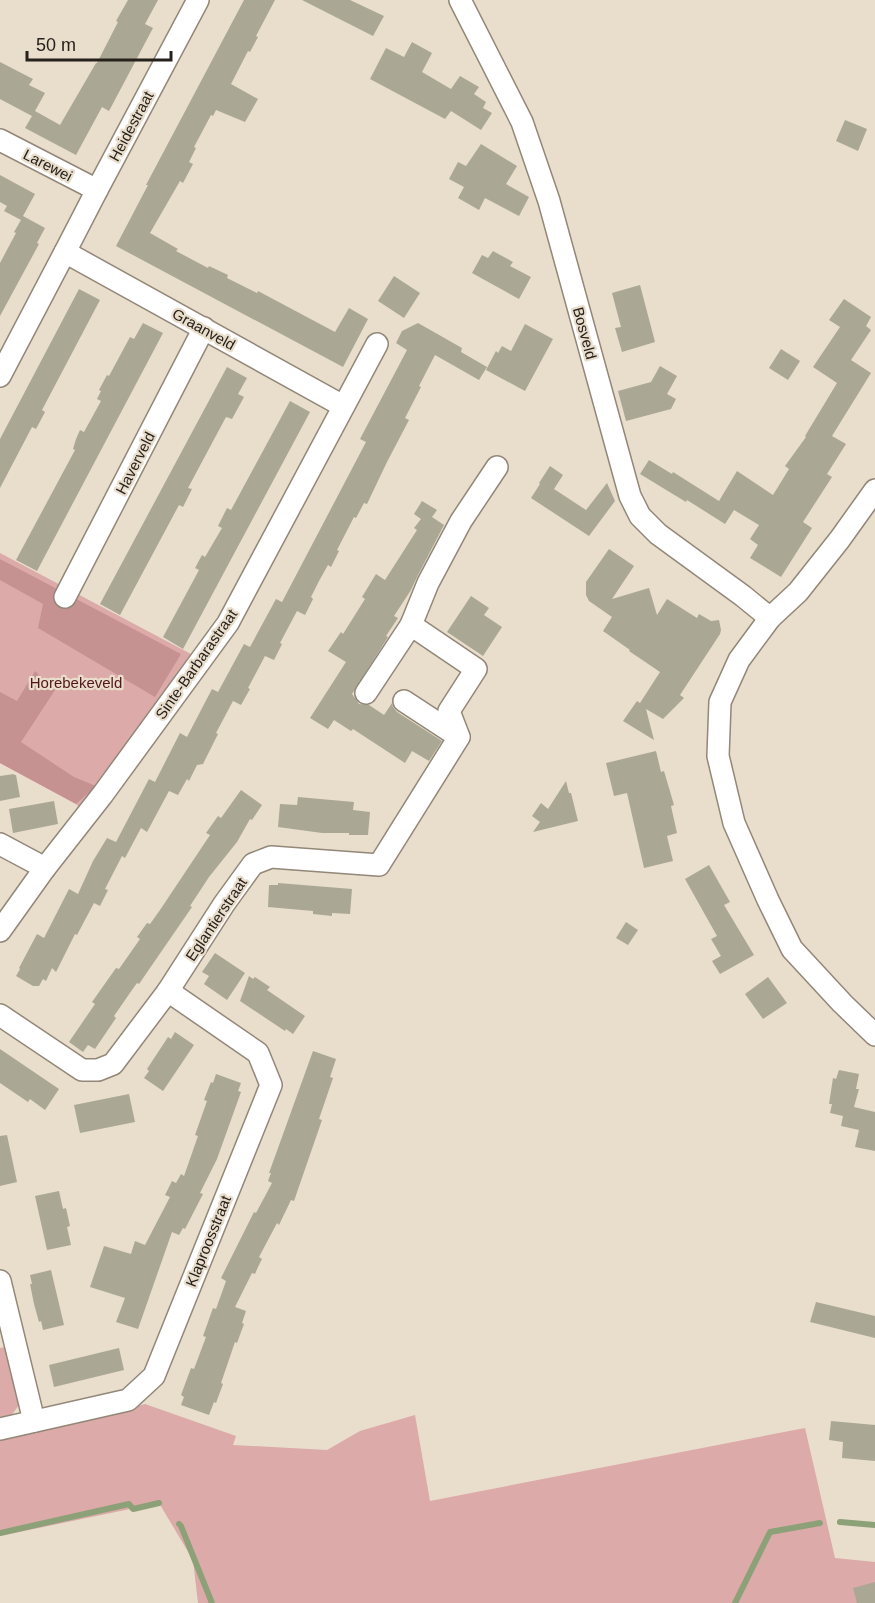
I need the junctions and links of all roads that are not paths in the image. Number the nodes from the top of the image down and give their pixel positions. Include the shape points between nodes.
1 (198, 0) edge
2 (460, 0) edge
3 (0, 140) edge
4 (96, 190) junction
5 (65, 252) junction
6 (204, 328) junction
7 (376, 344) dead end
8 (0, 376) edge
9 (343, 406) junction
10 (497, 467) dead end
11 (875, 490) edge
12 (65, 597) dead end
13 (770, 618) junction
14 (411, 625) junction
15 (366, 693) dead end
16 (404, 701) dead end
17 (459, 736) junction
18 (0, 844) edge
19 (45, 868) junction
20 (0, 931) edge
21 (168, 991) junction
22 (0, 1014) edge
23 (875, 1035) edge
24 (0, 1281) edge
25 (34, 1421) junction
26 (0, 1429) edge

1 - 4 street, Heidestraat
2 - 13 street, Bosveld via 522,122 534,156 630,496 640,516 658,534
3 - 4 street, Larewei
4 - 5 street, Heidestraat
5 - 6 street, Graanveld
5 - 8 street, Heidestraat
6 - 9 street, Graanveld
6 - 12 street, Haverveld
7 - 9 street, Sinte-Barbarastraat
9 - 19 street, Sinte-Barbarastraat via 228,623
10 - 14 street via 461,521
11 - 13 street via 798,592
13 - 23 street via 739,660 720,702 718,756 734,823 792,949
14 - 15 street
14 - 17 street via 476,669 449,711
16 - 17 street
17 - 21 street, Eglantierstraat via 379,865 271,857 253,864
18 - 19 street
19 - 20 street, Sinte-Barbarastraat
21 - 22 street, Eglantierstraat via 113,1064 98,1070 82,1070
21 - 25 street, Klaproosstraat via 258,1053 271,1085 154,1376 128,1400
24 - 25 street
25 - 26 street, Klaproosstraat

